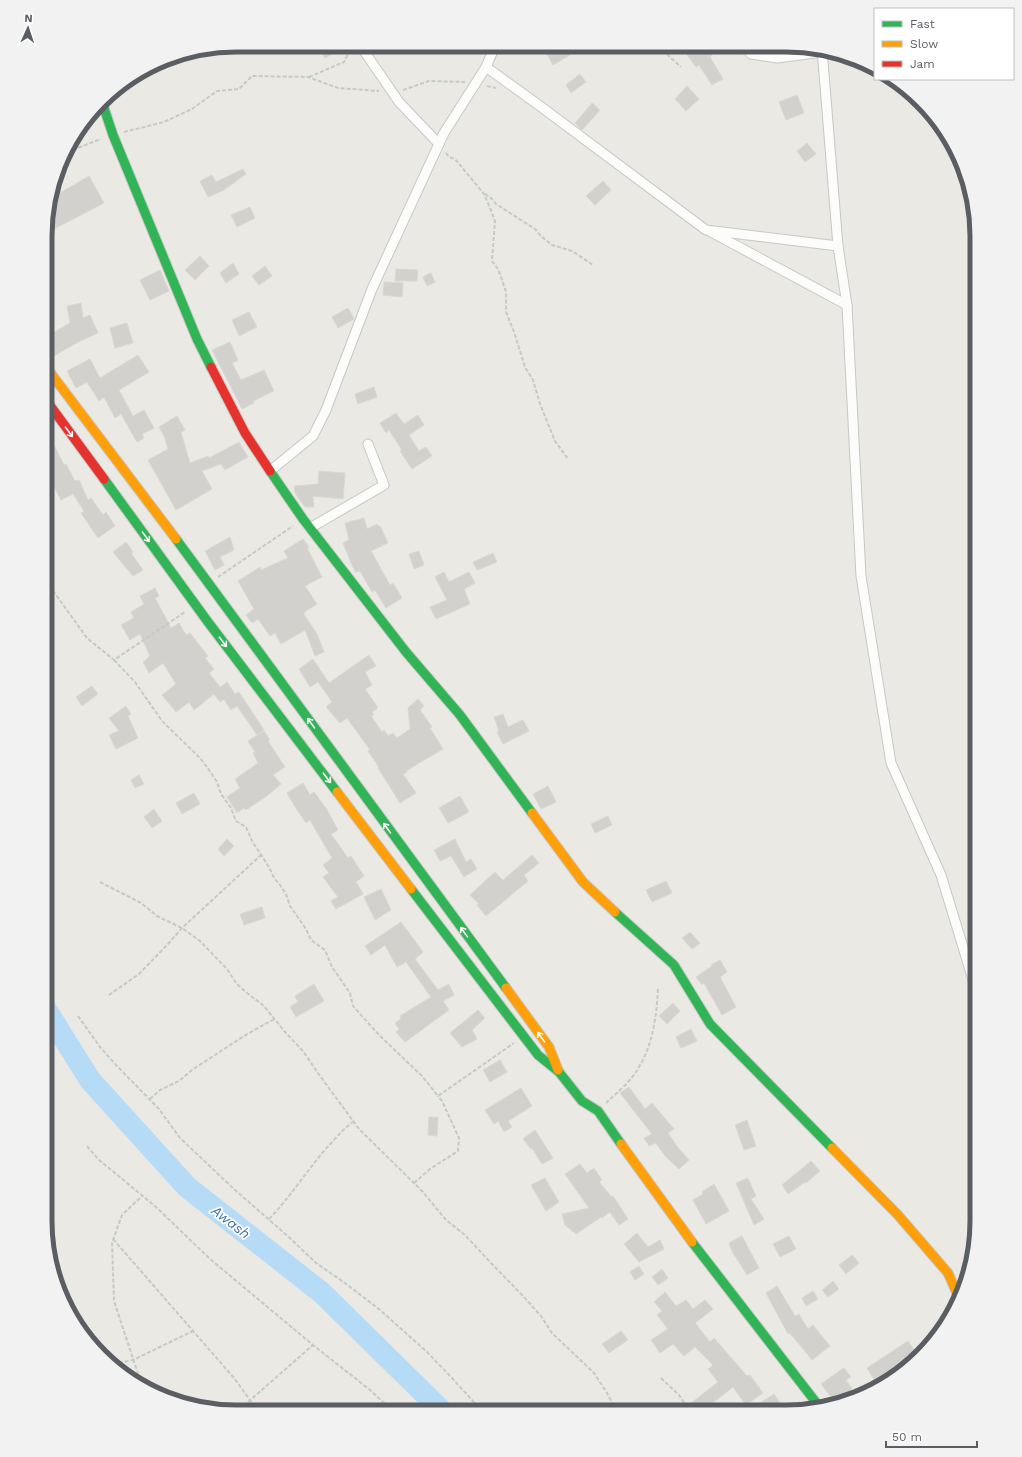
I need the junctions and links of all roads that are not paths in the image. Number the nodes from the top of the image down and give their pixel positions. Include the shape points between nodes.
1 (365, 52) edge
2 (492, 52) edge
3 (749, 52) edge
4 (806, 53) edge
5 (822, 56) edge
6 (486, 67) junction
7 (104, 108) edge
8 (439, 144) junction
9 (706, 230) junction
10 (838, 246) junction
11 (847, 305) junction
12 (52, 375) edge
13 (52, 408) edge
14 (368, 444) dead end
15 (270, 471) junction
16 (310, 528) junction
17 (970, 970) edge
18 (559, 1072) junction
19 (956, 1292) edge
20 (816, 1402) edge

1 - 8 street via 399,102
2 - 6 street
3 - 4 street via 777,58
5 - 10 street
6 - 8 street
6 - 9 street
7 - 15 main road via 197,339 245,433
8 - 15 street via 372,289 326,410 313,436
9 - 10 street
9 - 11 street
10 - 11 street
11 - 17 street via 861,576 891,763 941,875
18 -> 12 main road via 549,1047
13 -> 18 main road via 196,605 523,1036 538,1055
14 - 16 street via 384,484
15 - 16 main road
16 - 19 main road via 406,652 460,715 583,882 674,965 710,1024 898,1214 948,1273
18 - 20 main road via 582,1101 598,1111 706,1262

